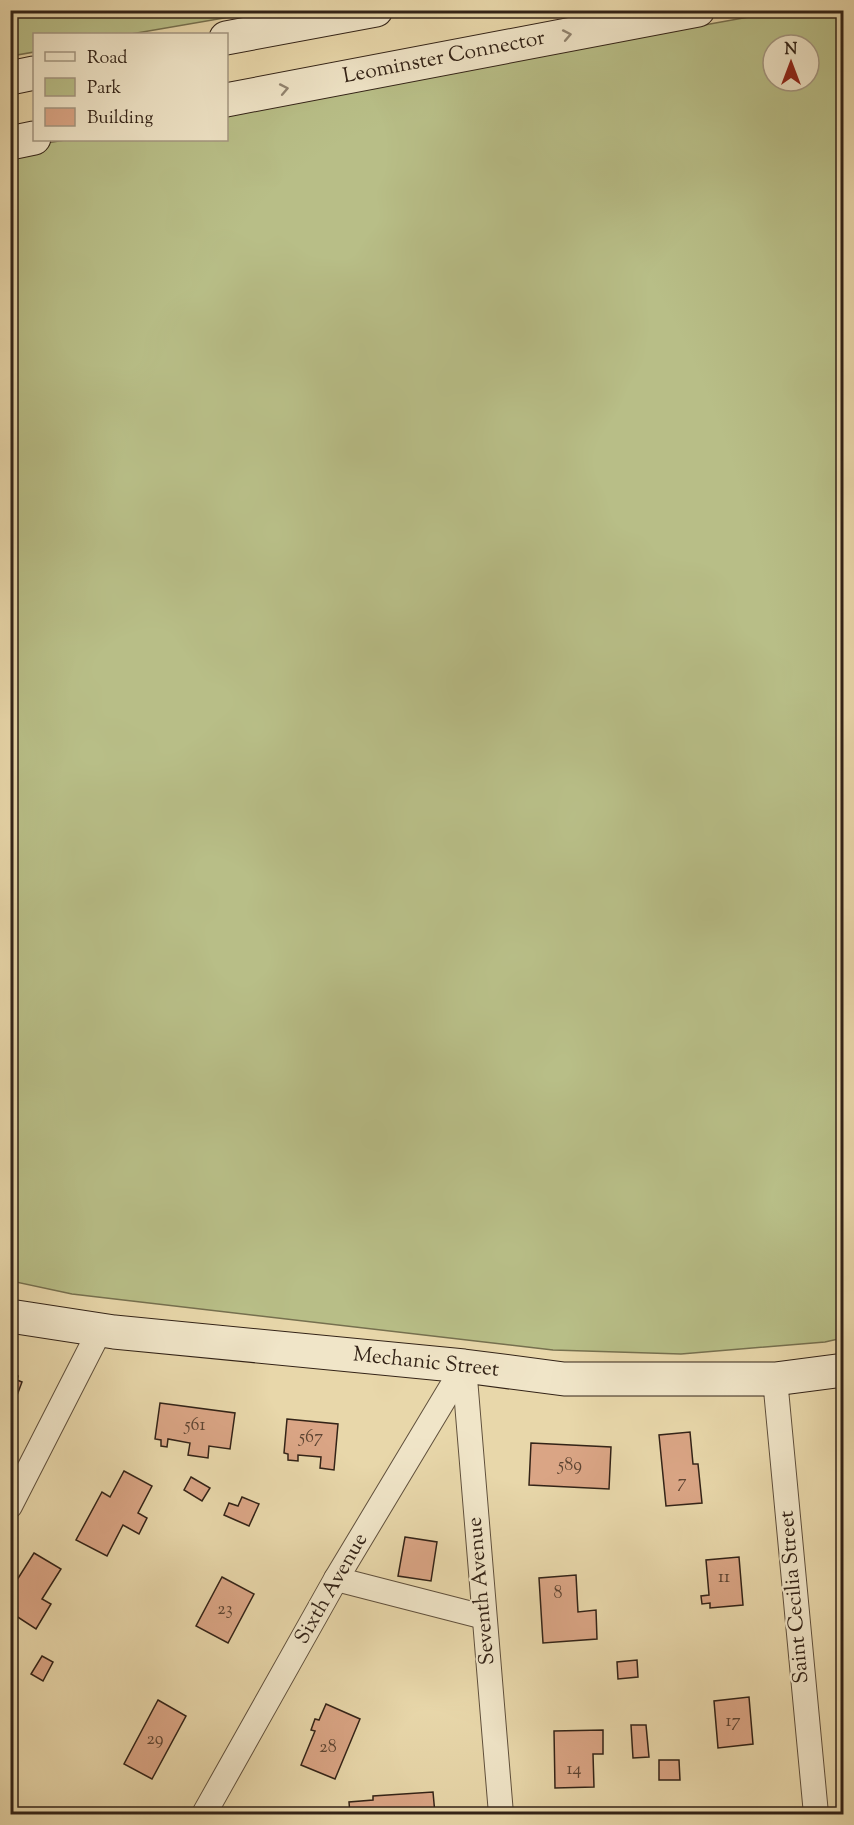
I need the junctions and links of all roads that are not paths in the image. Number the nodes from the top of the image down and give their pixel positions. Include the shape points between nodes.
1 (376, 10) edge
2 (698, 10) edge
3 (228, 38) edge
4 (33, 73) edge
5 (10, 78) edge
6 (228, 100) edge
7 (33, 138) edge
8 (10, 143) edge
9 (10, 1316) edge
10 (100, 1330) junction
11 (464, 1366) junction
12 (843, 1370) edge
13 (775, 1379) junction
14 (10, 1506) edge
15 (336, 1579) junction
16 (484, 1617) junction
17 (204, 1815) edge
18 (501, 1815) edge
19 (816, 1815) edge

1 - 3 main road
6 -> 2 main road, Leominster Connector
4 - 5 main road
7 - 8 main road
9 - 10 main road, Mechanic Street
10 - 11 main road, Mechanic Street
10 - 14 street
11 - 13 main road, Mechanic Street via 564,1379
11 - 15 street, Sixth Avenue
11 - 16 street, Seventh Avenue
12 - 13 main road, Mechanic Street
13 - 19 street, Saint Cecilia Street
15 - 16 street
15 - 17 street, Sixth Avenue
16 - 18 street, Seventh Avenue

